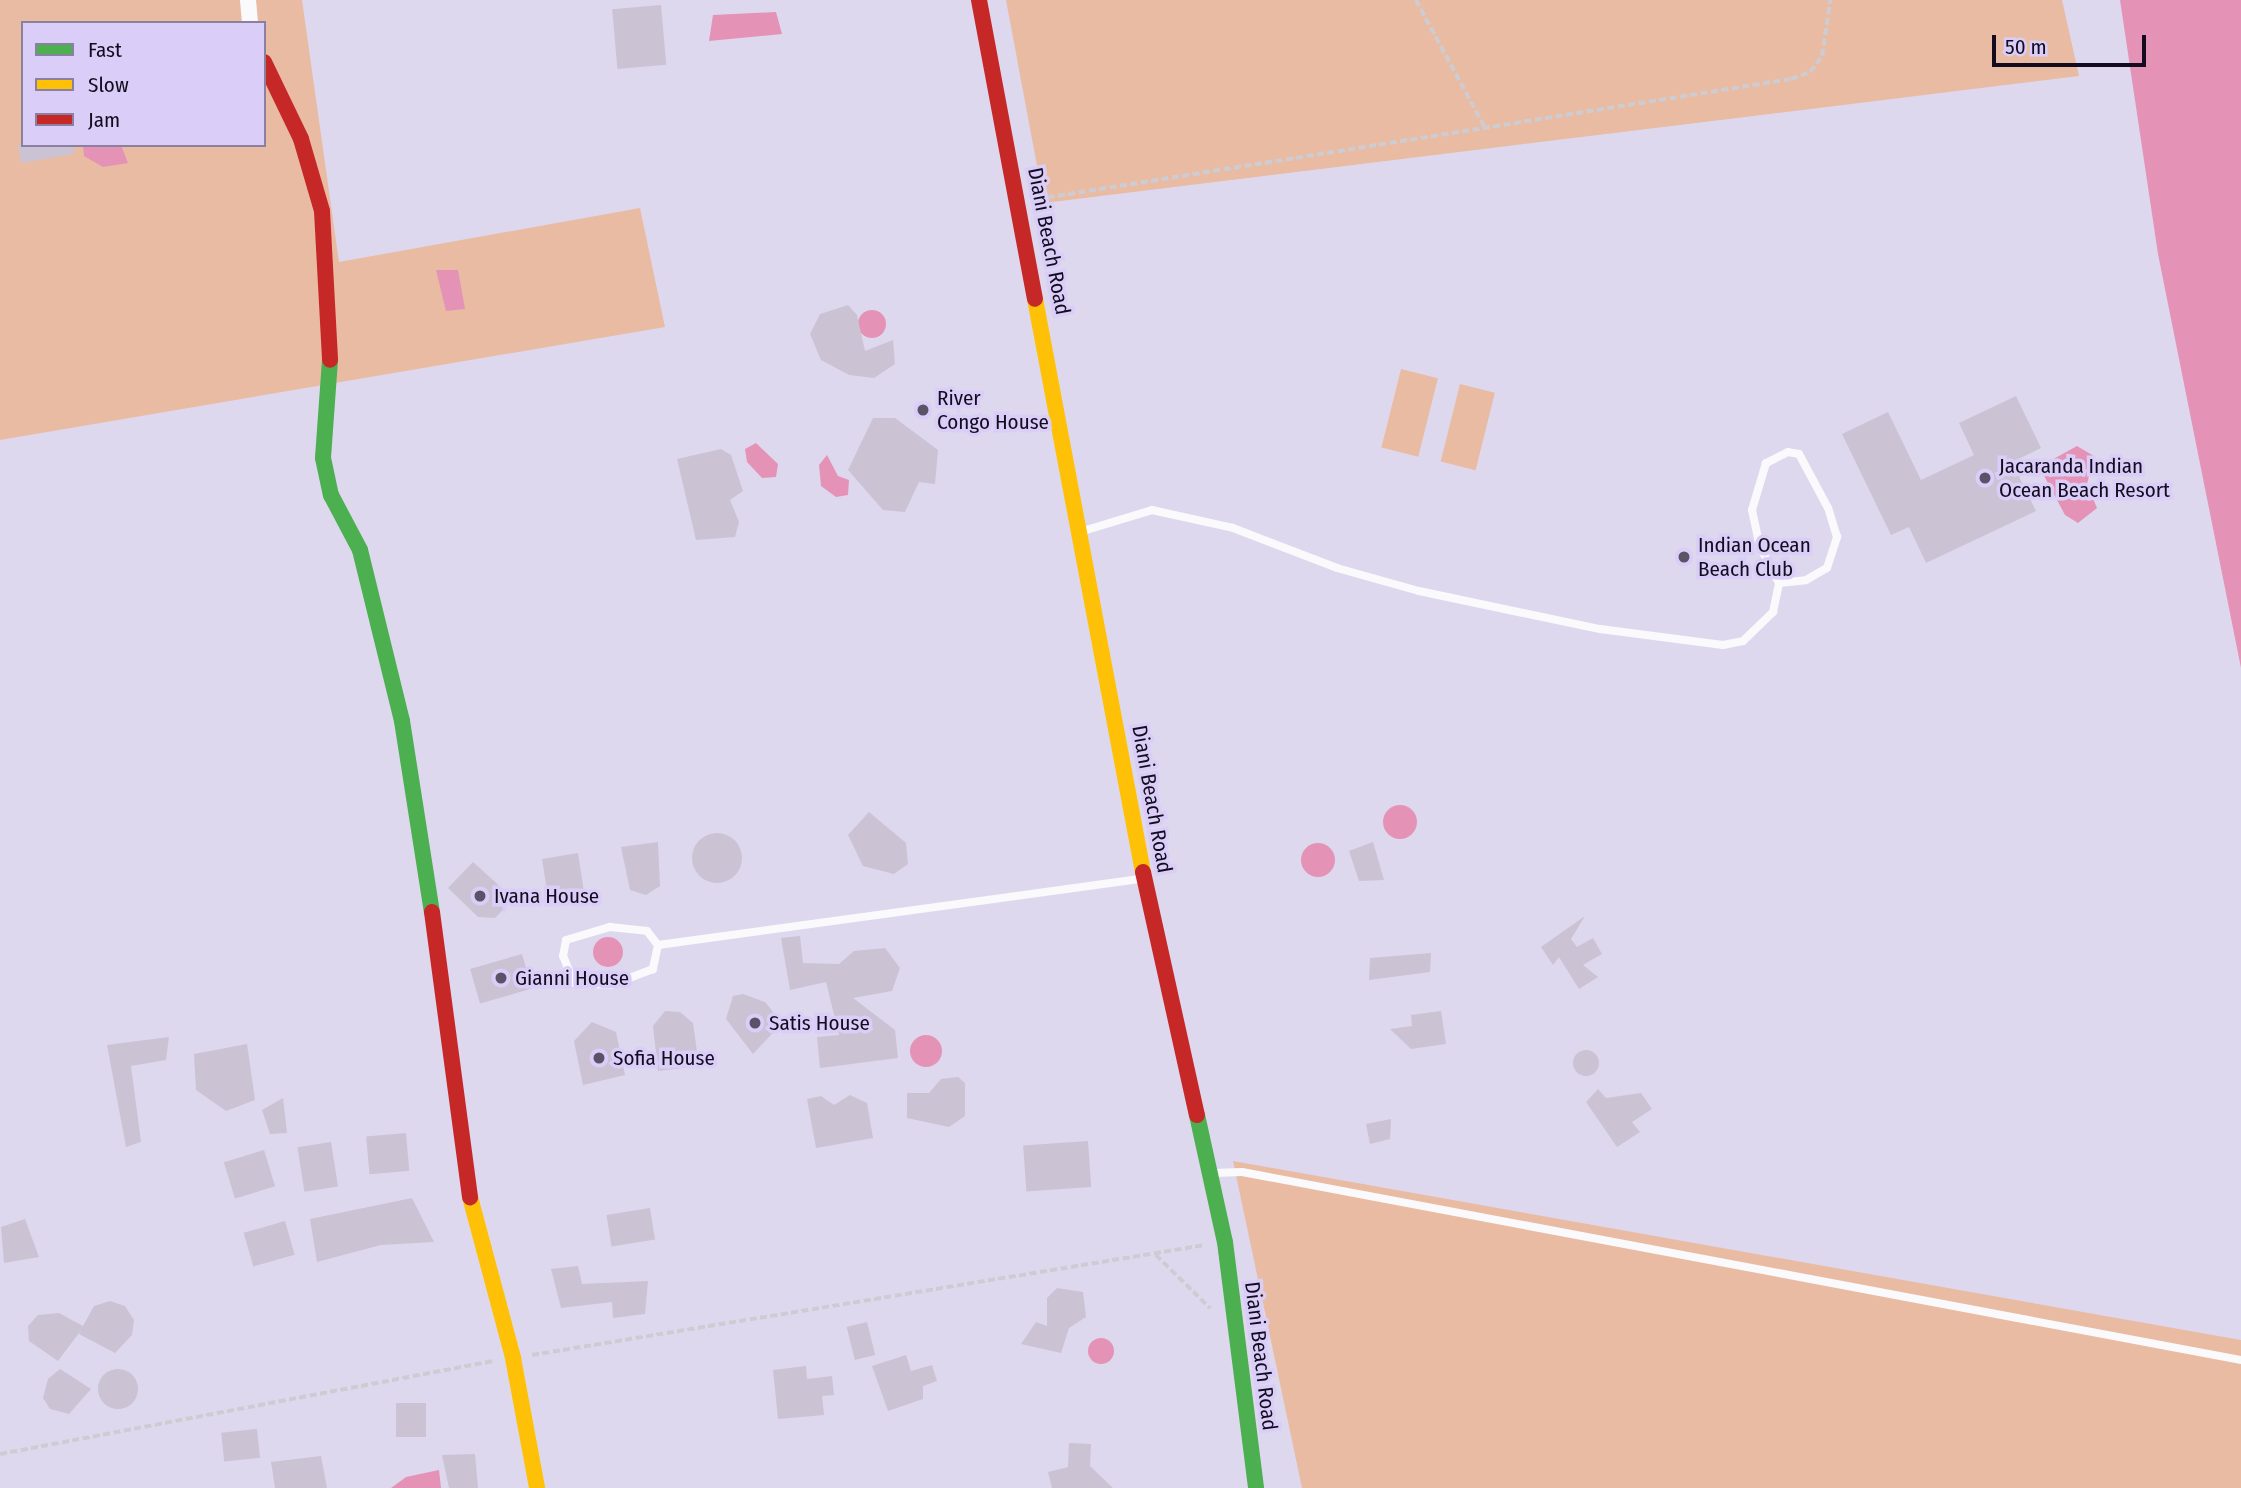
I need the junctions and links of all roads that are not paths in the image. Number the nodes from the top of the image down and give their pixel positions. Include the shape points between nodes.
1 (247, 0) edge
2 (979, 0) edge
3 (250, 21) edge
4 (266, 66) edge
5 (1080, 532) junction
6 (1779, 583) junction
7 (1144, 879) junction
8 (658, 945) junction
9 (1211, 1172) junction
10 (2241, 1360) edge
11 (537, 1488) edge
12 (1256, 1488) edge

1 - 3 street
2 - 5 main road, Diani Beach Road via 1021,200
4 - 11 main road via 301,139 322,211 330,367 323,458 331,495 360,550 402,721 453,1040 468,1188 513,1358
5 - 6 lane via 1153,510 1234,528 1337,568 1419,591 1600,629 1723,645 1743,641 1773,612
5 - 7 main road, Diani Beach Road
6 - 6 lane via 1806,580 1827,568 1837,537 1799,454 1788,452 1766,463 1752,510 1760,547
7 - 8 lane
7 - 9 main road, Diani Beach Road
8 - 8 lane via 647,931 610,927 566,940 563,956 574,982 611,985 653,969
9 - 10 lane via 1242,1172
9 - 12 main road, Diani Beach Road

